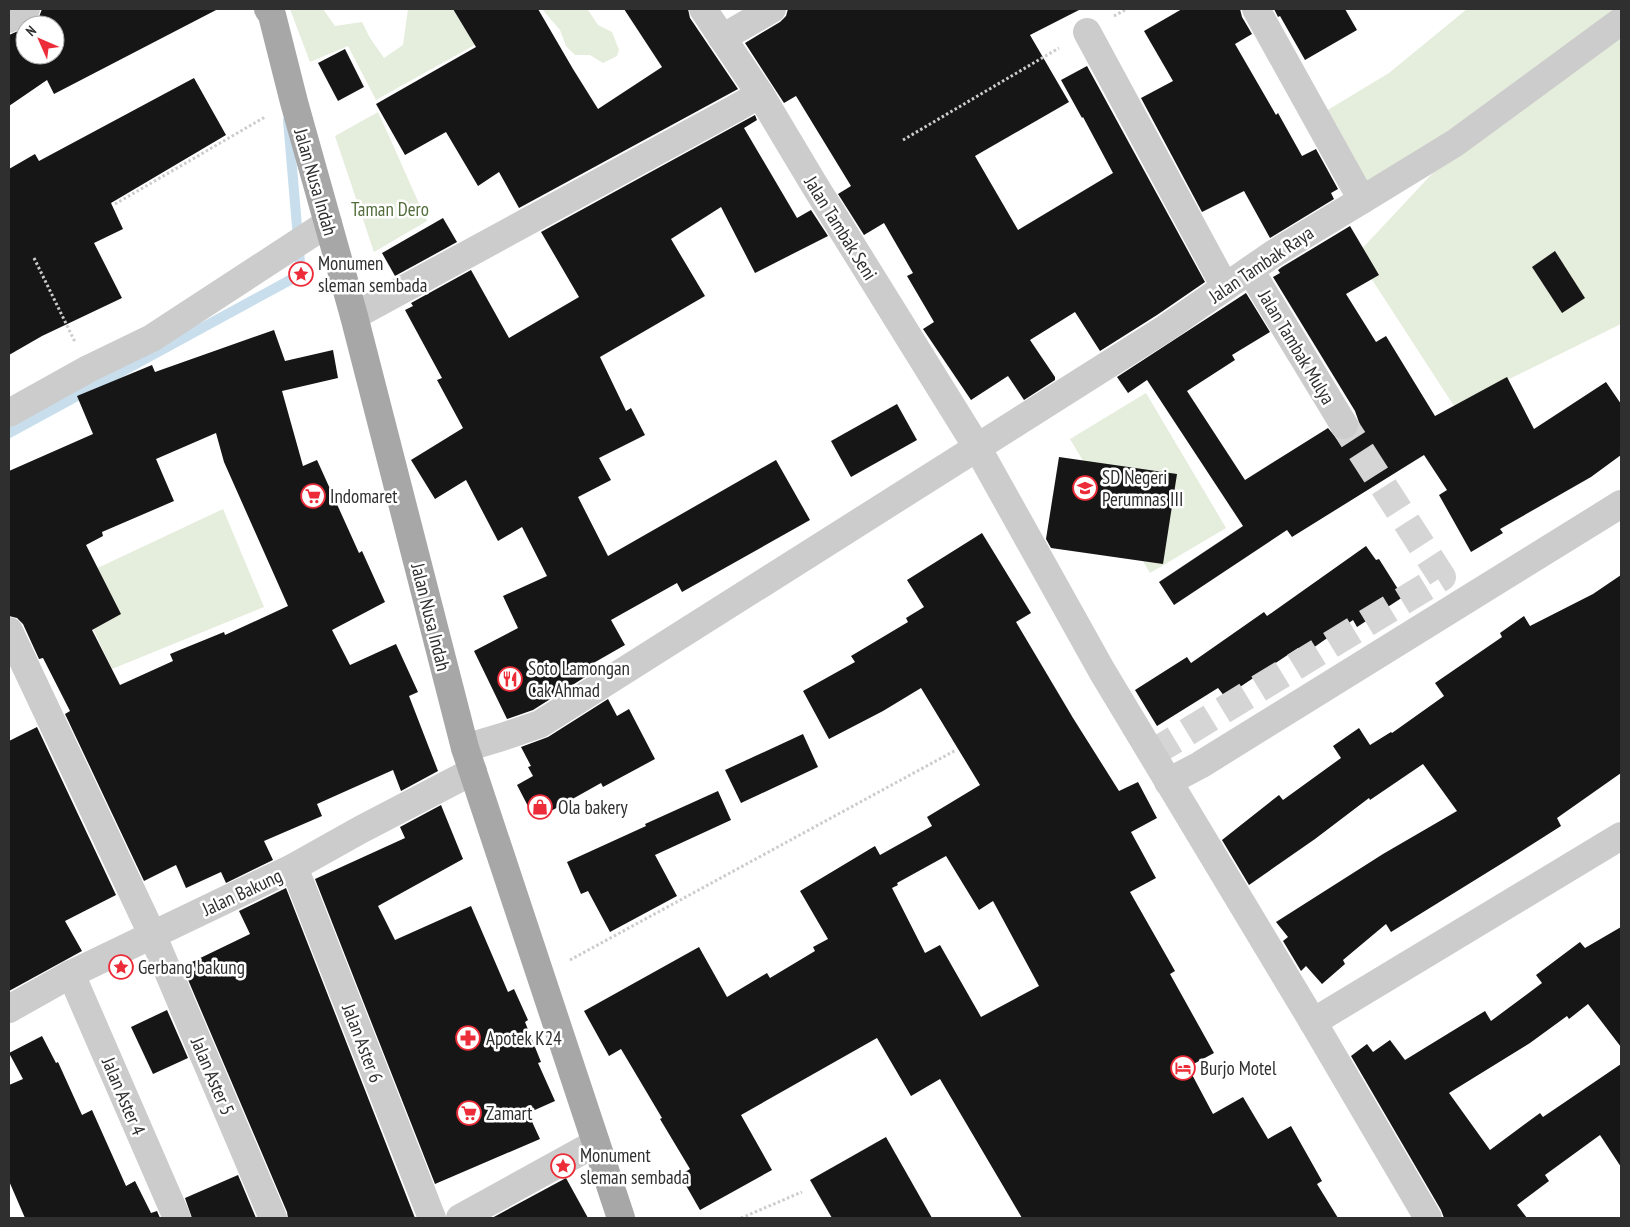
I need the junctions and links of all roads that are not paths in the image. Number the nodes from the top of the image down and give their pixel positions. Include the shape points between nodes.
1 (26, 9) edge
2 (703, 9) edge
3 (772, 9) edge
4 (1256, 9) edge
5 (275, 11) edge
6 (9, 19) edge
7 (1621, 21) edge
8 (1087, 32) road end
9 (722, 38) junction
10 (760, 94) junction
11 (1362, 200) junction
12 (328, 223) junction
13 (1250, 270) junction
14 (1225, 287) junction
15 (354, 316) junction
16 (9, 412) edge
17 (1344, 425) tunnel mouth
18 (977, 447) junction
19 (1621, 504) edge
20 (9, 631) edge
21 (469, 760) junction
22 (1168, 782) junction
23 (1621, 836) edge
24 (294, 867) junction
25 (152, 934) junction
26 (71, 974) junction
27 (9, 1009) edge
28 (1313, 1022) junction
29 (596, 1143) junction
30 (177, 1218) edge
31 (273, 1218) edge
32 (432, 1218) edge
33 (460, 1218) edge
34 (621, 1218) edge
35 (1428, 1218) edge

1 - 6 street
2 - 9 street, Jalan Tambak Seni
3 - 9 street
4 - 11 street
5 - 12 main road, Jalan Nusa Indah via 294,102
7 - 11 street, Jalan Tambak Raya via 1455,143
8 - 14 street
9 - 10 street, Jalan Tambak Seni
10 - 15 street
10 - 18 street, Jalan Tambak Seni
11 - 13 street, Jalan Tambak Raya
12 - 15 main road, Jalan Nusa Indah
12 - 16 street via 152,338
13 - 14 street, Jalan Tambak Raya
13 - 17 street, Jalan Tambak Mulya
14 - 18 street, Jalan Tambak Raya
15 - 21 main road, Jalan Nusa Indah
18 - 21 street, Jalan Tambak Raya via 540,724 502,737
18 - 22 street, Jalan Tambak Seni
19 - 22 street
20 - 25 street, Jalan Aster 5
21 - 24 street, Jalan Bakung via 360,830
21 - 29 main road, Jalan Nusa Indah
22 - 28 street, Jalan Tambak Seni
23 - 28 street
24 - 25 street, Jalan Bakung
24 - 32 street, Jalan Aster 6
25 - 26 street, Jalan Bakung
25 - 31 street, Jalan Aster 5
26 - 27 street, Jalan Bakung
26 - 30 street, Jalan Aster 4
28 - 35 street, Jalan Tambak Seni
29 - 33 street
29 - 34 main road, Jalan Nusa Indah

